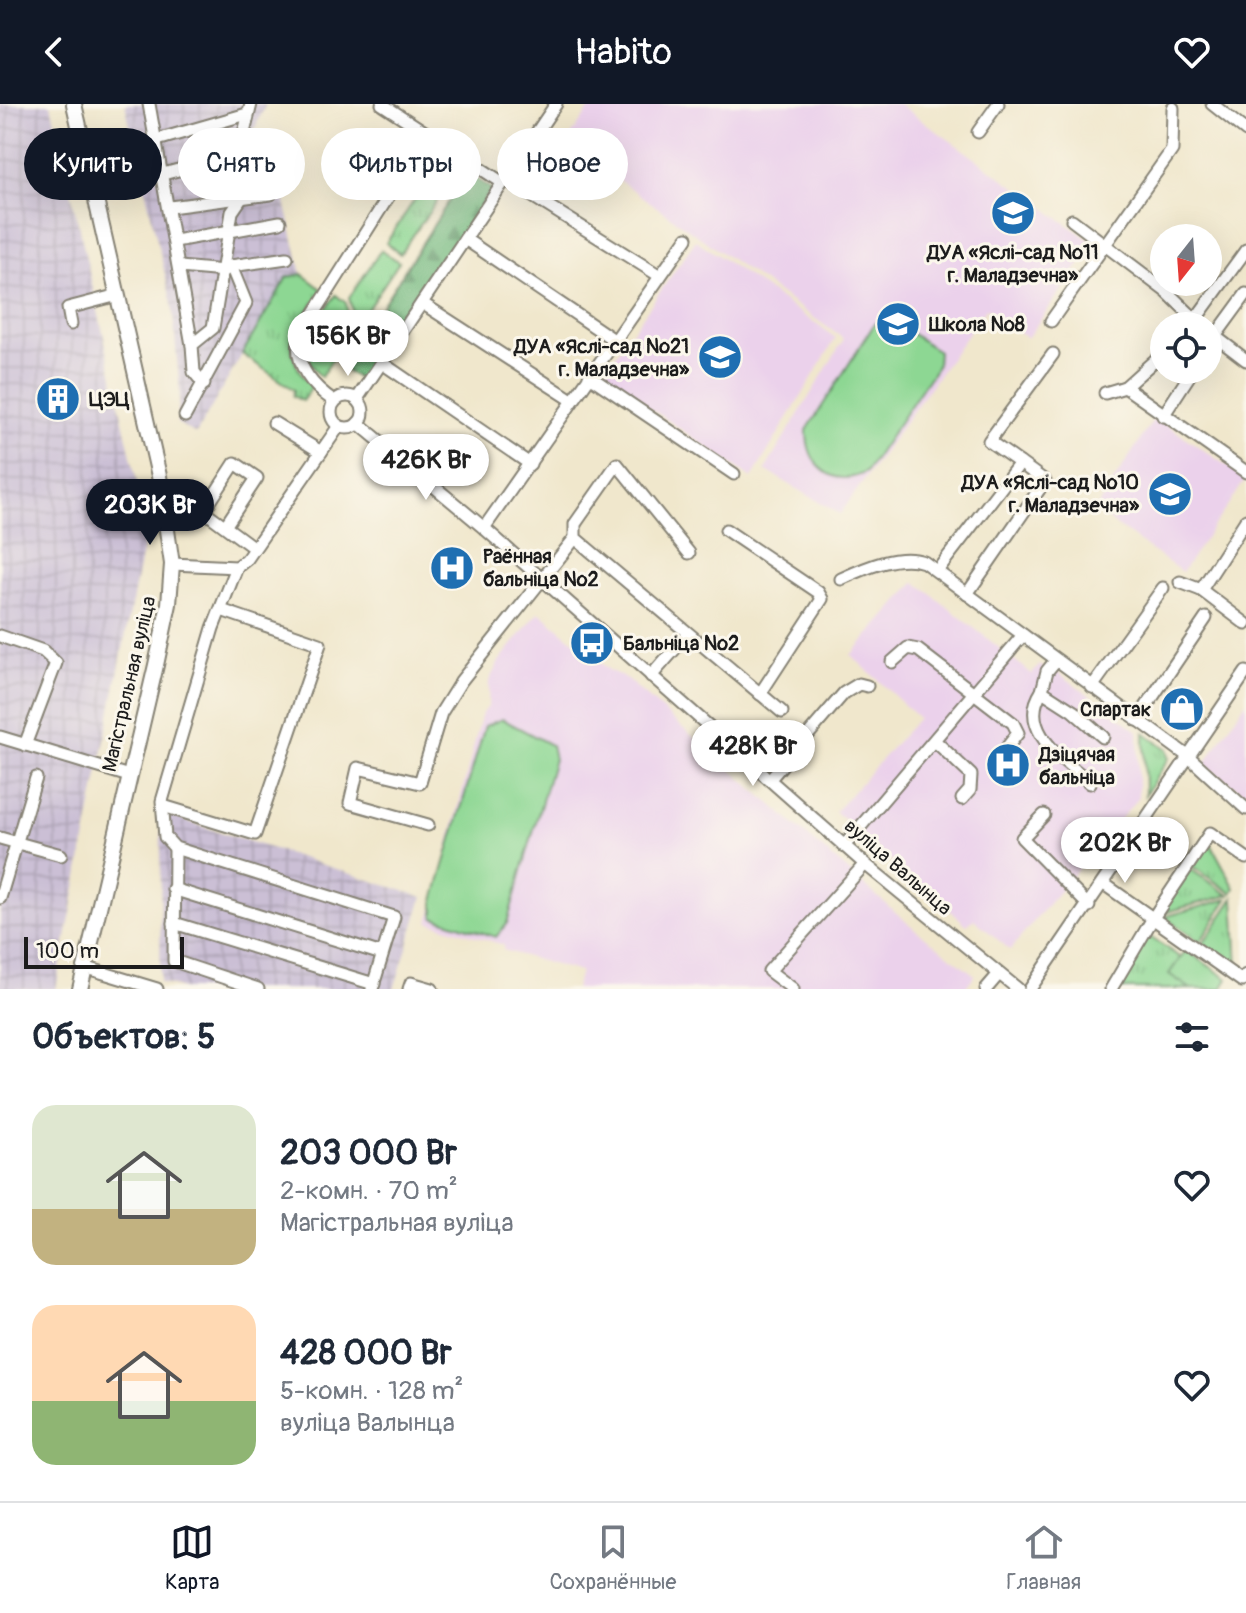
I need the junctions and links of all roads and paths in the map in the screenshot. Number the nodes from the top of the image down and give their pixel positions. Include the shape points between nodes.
1 (74, 104) edge
2 (382, 104) edge
3 (556, 104) edge
4 (998, 104) edge
5 (1212, 104) edge
6 (152, 105) edge
7 (1172, 105) edge
8 (397, 108) edge
9 (249, 109) edge
10 (155, 128) edge
11 (421, 128) edge
12 (540, 128) edge
13 (1246, 131) edge
14 (978, 132) dead end
15 (162, 138) edge
16 (162, 168) edge
17 (178, 170) edge
18 (163, 174) junction
19 (497, 191) edge
20 (216, 200) edge
21 (240, 200) edge
22 (386, 200) edge
23 (535, 200) edge
24 (170, 207) junction
25 (1072, 220) dead end
26 (280, 222) dead end
27 (230, 233) junction
28 (687, 238) dead end
29 (465, 239) junction
30 (175, 241) junction
31 (1105, 244) junction
32 (1246, 250) edge
33 (287, 258) dead end
34 (180, 267) junction
35 (227, 269) junction
36 (660, 276) junction
37 (1246, 294) edge
38 (118, 295) junction
39 (422, 303) junction
40 (1185, 312) edge
41 (1204, 312) edge
42 (1051, 321) dead end
43 (1222, 323) edge
44 (71, 324) dead end
45 (614, 340) junction
46 (192, 345) junction
47 (1222, 345) edge
48 (1053, 354) dead end
49 (1246, 360) edge
50 (382, 363) junction
51 (1150, 365) edge
52 (589, 376) junction
53 (204, 384) junction
54 (1184, 384) edge
55 (1125, 387) junction
56 (1105, 393) dead end
57 (357, 399) junction
58 (572, 400) junction
59 (334, 401) junction
60 (185, 416) dead end
61 (1163, 416) junction
62 (274, 423) dead end
63 (358, 423) junction
64 (339, 426) junction
65 (321, 452) junction
66 (1020, 463) junction
67 (530, 464) junction
68 (1246, 472) edge
69 (734, 474) dead end
70 (1246, 520) edge
71 (226, 525) junction
72 (484, 528) junction
73 (726, 530) dead end
74 (575, 538) junction
75 (254, 548) junction
76 (689, 553) dead end
77 (172, 564) junction
78 (237, 567) junction
79 (937, 571) junction
80 (841, 579) dead end
81 (543, 580) junction
82 (1180, 582) dead end
83 (1163, 588) dead end
84 (1201, 590) junction
85 (967, 594) junction
86 (221, 610) junction
87 (1206, 618) dead end
88 (1246, 624) edge
89 (688, 634) junction
90 (1023, 635) junction
91 (0, 636) edge
92 (1056, 660) junction
93 (892, 662) dead end
94 (1246, 672) edge
95 (651, 676) junction
96 (867, 686) dead end
97 (1092, 687) junction
98 (1042, 691) junction
99 (760, 694) junction
100 (973, 695) junction
101 (782, 712) dead end
102 (1137, 720) junction
103 (0, 737) edge
104 (1103, 737) dead end
105 (935, 741) junction
106 (25, 745) junction
107 (1001, 755) dead end
108 (1189, 757) junction
109 (129, 776) junction
110 (36, 778) dead end
111 (770, 779) junction
112 (1090, 783) dead end
113 (962, 799) dead end
114 (163, 806) junction
115 (1246, 809) edge
116 (1044, 815) dead end
117 (428, 825) dead end
118 (0, 838) edge
119 (17, 843) junction
120 (844, 846) junction
121 (175, 848) junction
122 (61, 855) dead end
123 (1246, 858) edge
124 (865, 864) junction
125 (1104, 884) junction
126 (173, 889) junction
127 (0, 898) edge
128 (1089, 906) junction
129 (1153, 918) junction
130 (174, 923) junction
131 (382, 954) junction
132 (84, 967) junction
133 (998, 975) junction
134 (1246, 975) edge
135 (373, 987) edge
136 (80, 989) edge
137 (157, 989) edge
138 (258, 989) edge
139 (409, 989) edge
140 (432, 989) edge
141 (793, 989) edge
142 (986, 989) edge
143 (1018, 989) edge
144 (1030, 989) edge
145 (1111, 989) edge

1 - 38 main road, Магістральная вуліца
2 - 8 street
3 - 12 street
4 - 14 street
5 - 13 street
6 - 10 street
7 - 31 street via 1172,150
8 - 11 street
9 - 15 street
16 - 18 street
17 - 18 street
18 - 24 street
19 - 29 street
20 - 24 street
21 - 27 street via 232,212
22 - 59 street via 300,336 299,363
23 - 36 street
24 - 30 street
25 - 31 street
26 - 27 street
27 - 30 street
27 - 35 street
28 - 36 street
29 - 39 street
29 - 45 street
30 - 34 street
31 - 40 street
31 - 42 street
32 - 41 street
33 - 35 street
34 - 35 street
34 - 46 street
35 - 46 street via 213,328
35 - 53 street via 246,303
36 - 45 street
37 - 43 street
38 - 44 street via 68,308
38 - 77 main road, Магістральная вуліца via 159,476
39 - 50 street
39 - 58 street
45 - 52 street
46 - 53 street via 194,372
47 - 49 street
48 - 66 street via 989,441
50 - 57 street
50 - 67 street
51 - 55 street
52 - 58 street
52 - 69 street
53 - 60 street
54 - 61 street
55 - 56 street
55 - 61 street
57 - 59 street via 343,396
57 - 63 street via 363,411
58 - 67 street
59 - 64 street via 331,416
61 - 68 street
62 - 65 street
63 - 64 street
63 - 72 street, вуліца Валынца
64 - 65 street
65 - 75 street
66 - 79 street
66 - 85 street via 1045,481
67 - 72 street
70 - 84 street
71 - 71 street via 257,478 235,463 204,511
71 - 75 street
72 - 81 street, вуліца Валынца
73 - 99 street via 822,599
74 - 76 street via 575,524 617,464
74 - 81 street
74 - 89 street
75 - 78 street
77 - 78 street
77 - 109 main road, Магістральная вуліца via 169,604
78 - 86 street
79 - 80 street via 912,559 872,565
79 - 85 street
81 - 95 street, вуліца Валынца
81 - 117 street via 441,713 420,783 358,768 350,803
82 - 84 street
83 - 97 street
84 - 88 street
85 - 90 street
86 - 114 street via 170,768
86 - 114 street via 320,644 255,834
87 - 102 street
89 - 95 street
89 - 99 street
90 - 92 street
90 - 100 street
91 - 106 street via 43,651 56,663
92 - 97 street
92 - 98 street
93 - 100 street via 912,648
94 - 108 street
95 - 111 street, вуліца Валынца
96 - 111 street via 859,684 844,693
97 - 102 street
98 - 104 street
98 - 112 street via 1034,706 1040,738
99 - 101 street
100 - 105 street
100 - 107 street via 1016,727 1015,740
102 - 108 street
103 - 106 street
105 - 113 street via 971,775 970,790
105 - 120 street
106 - 109 street
108 - 115 street
108 - 125 street
109 - 132 main road, Магістральная вуліца
110 - 119 street
111 - 120 street, вуліца Валынца
114 - 121 street via 165,837
116 - 128 street via 1022,838
118 - 119 street
119 - 122 street
119 - 127 street
120 - 124 street, вуліца Валынца
121 - 126 street
121 - 131 street via 394,917
123 - 129 street via 1210,833
124 - 133 street, вуліца Валынца
124 - 141 street via 769,971
125 - 128 street
125 - 129 street
126 - 130 street
126 - 131 street
128 - 144 street
129 - 134 street via 1242,981
129 - 145 street
130 - 135 street
130 - 138 street via 174,961
131 - 135 street
132 - 136 main road, Магістральная вуліца
132 - 137 street
133 - 142 street
133 - 143 street, вуліца Валынца
139 - 140 street via 411,983

